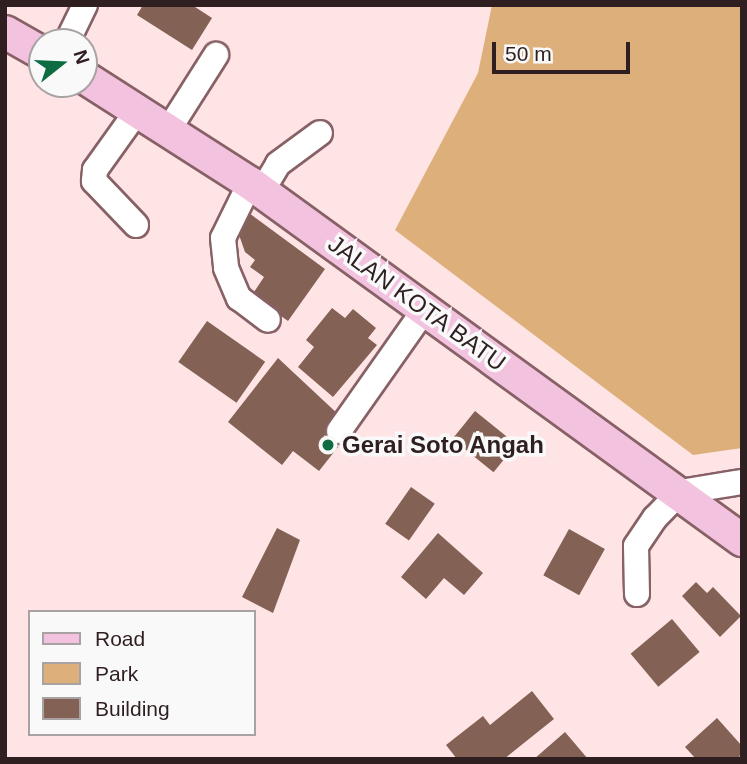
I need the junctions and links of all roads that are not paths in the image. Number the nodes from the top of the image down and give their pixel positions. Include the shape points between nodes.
1 (85, 5) edge
2 (74, 28) edge
3 (5, 32) edge
4 (28, 45) edge
5 (216, 55) dead end
6 (98, 86) edge
7 (138, 110) junction
8 (169, 129) junction
9 (320, 133) dead end
10 (256, 187) junction
11 (136, 225) dead end
12 (425, 309) junction
13 (268, 320) dead end
14 (339, 431) dead end
15 (742, 482) edge
16 (680, 492) junction
17 (742, 540) edge
18 (637, 594) dead end

1 - 2 street
3 - 4 main road
5 - 8 street
6 - 7 main road, JALAN KOTA BATU
7 - 8 main road, JALAN KOTA BATU
7 - 11 street via 95,170 94,181
8 - 10 main road, JALAN KOTA BATU
9 - 10 street
10 - 12 main road, JALAN KOTA BATU
10 - 13 street via 223,238 226,268 239,298
12 - 14 street
12 - 16 main road, JALAN KOTA BATU
15 - 16 street
16 - 17 main road, JALAN KOTA BATU
16 - 18 street via 636,546

